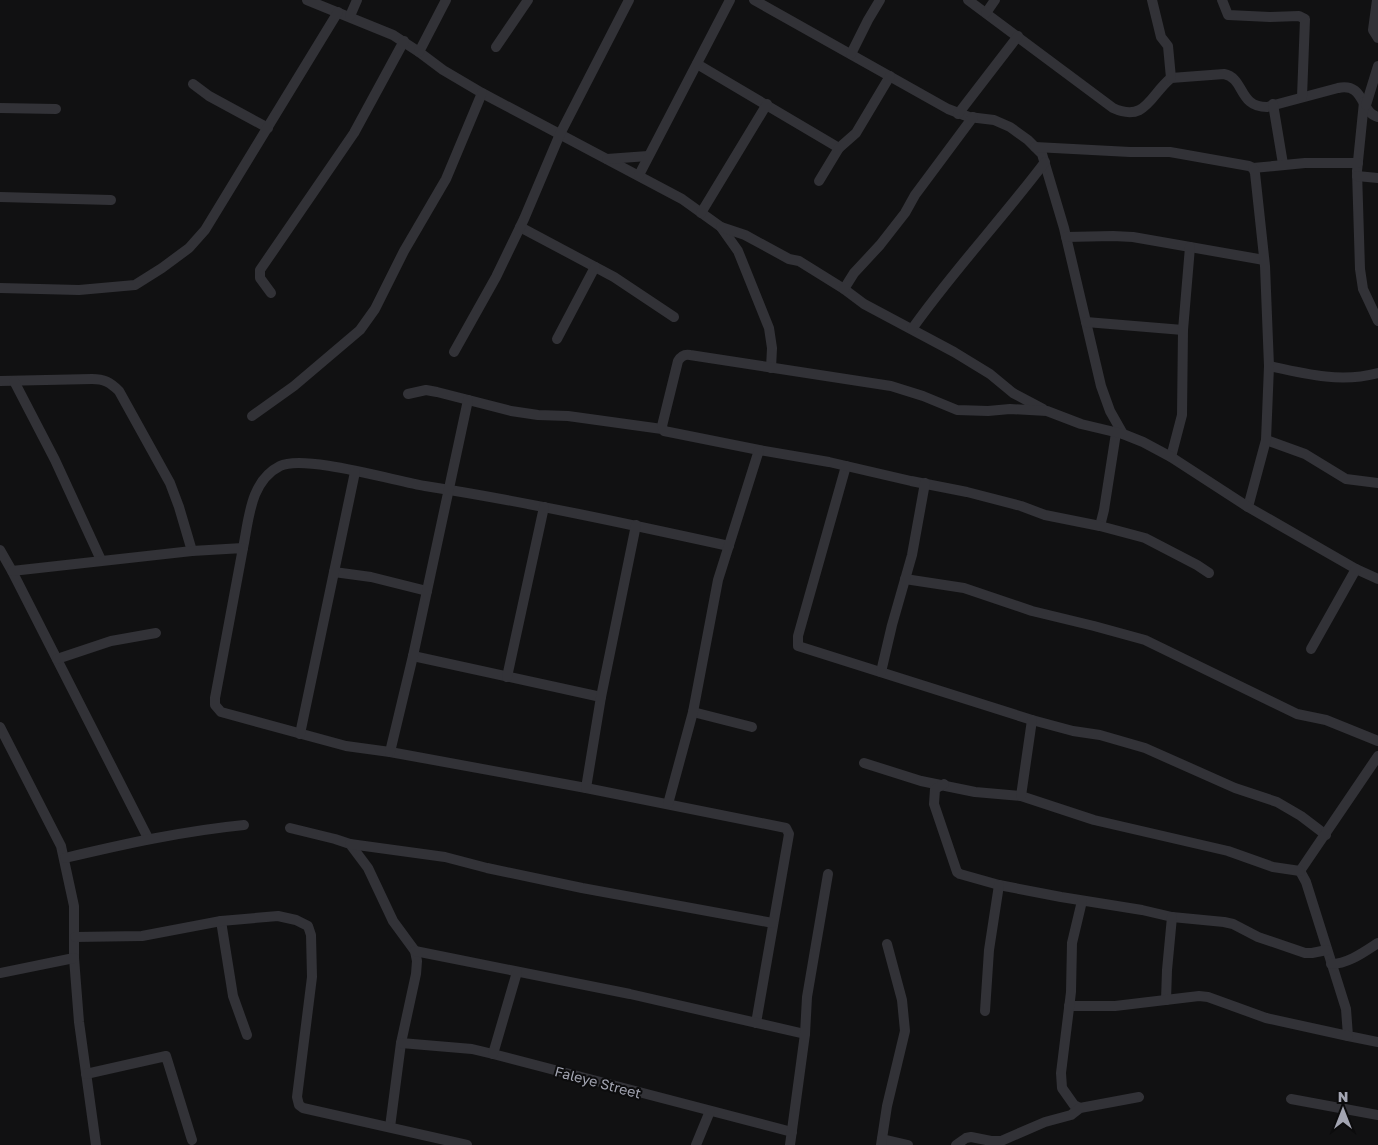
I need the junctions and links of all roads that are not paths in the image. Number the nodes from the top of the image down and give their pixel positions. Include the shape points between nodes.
1 (307, 0) edge
2 (357, 0) edge
3 (446, 0) edge
4 (528, 0) edge
5 (629, 0) edge
6 (730, 0) edge
7 (754, 0) edge
8 (880, 0) edge
9 (968, 0) edge
10 (995, 0) edge
11 (1152, 0) edge
12 (1222, 0) edge
13 (1377, 0) edge
14 (338, 12) junction
15 (986, 13) junction
16 (350, 16) junction
17 (1018, 36) junction
18 (1378, 38) edge
19 (404, 41) junction
20 (496, 47) dead end
21 (420, 52) junction
22 (851, 54) junction
23 (697, 64) junction
24 (1378, 66) edge
25 (890, 76) junction
26 (1171, 78) junction
27 (193, 84) dead end
28 (482, 93) junction
29 (1302, 97) junction
30 (767, 104) junction
31 (1273, 104) junction
32 (1365, 104) junction
33 (0, 108) edge
34 (56, 109) dead end
35 (958, 114) junction
36 (973, 117) junction
37 (1378, 117) edge
38 (268, 128) junction
39 (560, 134) junction
40 (1035, 147) junction
41 (839, 148) junction
42 (648, 156) junction
43 (605, 159) junction
44 (1045, 162) junction
45 (1358, 163) junction
46 (1283, 164) junction
47 (1253, 168) junction
48 (639, 175) junction
49 (1357, 176) junction
50 (1378, 178) edge
51 (819, 181) dead end
52 (0, 197) edge
53 (111, 200) dead end
54 (702, 213) junction
55 (520, 227) junction
56 (721, 227) junction
57 (1066, 237) junction
58 (1190, 247) junction
59 (1264, 260) junction
60 (595, 267) junction
61 (0, 288) edge
62 (844, 289) junction
63 (272, 293) dead end
64 (1378, 294) edge
65 (1367, 296) junction
66 (674, 317) dead end
67 (1378, 321) edge
68 (1086, 322) junction
69 (912, 329) junction
70 (1183, 330) junction
71 (557, 339) dead end
72 (454, 352) dead end
73 (1269, 366) junction
74 (771, 368) junction
75 (1378, 373) edge
76 (0, 381) edge
77 (14, 381) junction
78 (1013, 393) junction
79 (408, 394) dead end
80 (468, 400) junction
81 (1010, 408) junction
82 (1047, 411) junction
83 (252, 416) dead end
84 (662, 429) junction
85 (1119, 433) junction
86 (1266, 440) junction
87 (759, 450) junction
88 (1171, 457) junction
89 (846, 466) junction
90 (355, 472) junction
91 (1378, 483) edge
92 (924, 484) junction
93 (449, 489) junction
94 (544, 507) junction
95 (1248, 507) junction
96 (636, 525) junction
97 (1100, 526) junction
98 (729, 546) junction
99 (244, 548) junction
100 (0, 550) edge
101 (192, 551) junction
102 (101, 560) junction
103 (1356, 569) junction
104 (12, 571) junction
105 (334, 572) junction
106 (1209, 573) dead end
107 (905, 579) junction
108 (1378, 579) edge
109 (426, 591) junction
110 (156, 633) dead end
111 (1311, 649) dead end
112 (413, 656) junction
113 (57, 660) junction
114 (881, 672) junction
115 (507, 678) junction
116 (601, 697) junction
117 (693, 712) junction
118 (1032, 720) junction
119 (0, 727) edge
120 (752, 727) dead end
121 (300, 734) junction
122 (1378, 740) edge
123 (390, 752) junction
124 (1378, 756) edge
125 (864, 763) dead end
126 (944, 784) junction
127 (586, 788) junction
128 (1021, 796) junction
129 (668, 804) junction
130 (244, 825) dead end
131 (290, 828) dead end
132 (1326, 835) junction
133 (148, 838) junction
134 (350, 844) junction
135 (65, 858) junction
136 (1300, 871) junction
137 (828, 874) dead end
138 (998, 885) junction
139 (1082, 901) junction
140 (1172, 917) junction
141 (221, 921) junction
142 (773, 924) junction
143 (75, 937) junction
144 (887, 944) dead end
145 (1378, 944) edge
146 (1327, 950) junction
147 (414, 951) junction
148 (74, 958) junction
149 (1334, 966) junction
150 (517, 972) junction
151 (0, 973) edge
152 (1166, 1000) junction
153 (1069, 1006) junction
154 (984, 1011) dead end
155 (756, 1023) junction
156 (805, 1034) junction
157 (247, 1035) dead end
158 (1348, 1036) junction
159 (1378, 1042) edge
160 (401, 1044) junction
161 (494, 1054) junction
162 (86, 1074) junction
163 (1139, 1097) dead end
164 (1290, 1099) dead end
165 (1080, 1108) junction
166 (710, 1111) junction
167 (1378, 1115) edge
168 (390, 1127) junction
169 (792, 1132) junction
170 (192, 1140) dead end
171 (881, 1142) edge
172 (450, 1144) edge
173 (96, 1145) edge
174 (467, 1145) edge
175 (696, 1145) edge
176 (790, 1145) edge
177 (908, 1145) edge
178 (956, 1145) edge

1 - 14 street
2 - 16 street
3 - 21 street
4 - 20 street
5 - 39 street
6 - 23 street
7 - 22 street
8 - 22 street
9 - 15 street
10 - 15 street
11 - 26 street via 1160,37 1168,46
12 - 29 street via 1228,14 1299,16 1306,19
13 - 18 street via 1373,30
14 - 16 street
14 - 38 street
15 - 17 street
16 - 19 street
17 - 26 street via 1119,110 1135,112 1142,109
17 - 35 street
19 - 21 street
19 - 63 street via 354,133 260,270 260,278
21 - 28 street
22 - 25 street
23 - 30 street
23 - 42 street
24 - 32 street
25 - 35 street
25 - 41 street via 856,133
26 - 31 street via 1230,75 1255,106
27 - 38 street
28 - 39 street
28 - 83 street via 446,180 404,251 375,310 360,330 294,386
29 - 31 street
29 - 32 street via 1348,87 1356,91
30 - 41 street
30 - 54 street
31 - 46 street
32 - 37 street via 1371,114
32 - 45 street
33 - 34 street
35 - 36 street
36 - 40 street via 994,120 1010,127
36 - 62 street via 905,212
38 - 61 street via 205,230 189,248 135,285 79,290
39 - 43 street
39 - 55 street
40 - 44 street
40 - 47 street via 1170,152
41 - 51 street
42 - 43 street
42 - 48 street
43 - 48 street
44 - 57 street
44 - 69 street
45 - 46 street
45 - 49 street
46 - 47 street
47 - 59 street
48 - 54 street
49 - 50 street
49 - 65 street via 1360,269
52 - 53 street
54 - 56 street
55 - 60 street
55 - 72 street
56 - 62 street via 799,261
56 - 74 street via 738,251 769,328
57 - 58 street via 1133,237
57 - 68 street
58 - 59 street
58 - 70 street
59 - 73 street
60 - 66 street
60 - 71 street
62 - 69 street via 864,304
64 - 65 street
65 - 67 street
68 - 70 street
68 - 85 street via 1101,386
69 - 78 street via 990,374
70 - 88 street via 1182,415
73 - 75 street via 1333,378
73 - 86 street
74 - 81 street via 891,386 957,410
74 - 84 street via 685,354 680,358
76 - 77 street
77 - 101 street via 92,378 112,384 119,391 170,483
77 - 102 street
78 - 81 street
78 - 82 street
79 - 80 street via 426,390
80 - 84 street via 511,411
80 - 93 street
81 - 82 street
82 - 85 street
84 - 87 street
85 - 88 street
85 - 97 street
86 - 91 street via 1305,454 1346,479
86 - 95 street
87 - 89 street
87 - 98 street
88 - 95 street
89 - 92 street
89 - 114 street via 798,636 798,646
90 - 93 street
90 - 99 street via 316,463 291,462 266,476 253,500
90 - 105 street
92 - 97 street
92 - 107 street
93 - 94 street
93 - 109 street
94 - 96 street
94 - 115 street
95 - 103 street
96 - 98 street
96 - 116 street
97 - 106 street via 1145,538
98 - 117 street via 718,580
99 - 101 street
99 - 121 street via 215,705 221,712
100 - 104 street
101 - 102 street
102 - 104 street
103 - 108 street
103 - 111 street
104 - 113 street
105 - 109 street
105 - 121 street
107 - 114 street
107 - 122 street via 964,588 1032,611 1144,640 1296,714 1326,720
109 - 112 street
110 - 113 street via 111,641
112 - 115 street
112 - 123 street
113 - 133 street
114 - 118 street
115 - 116 street
116 - 127 street
117 - 120 street
117 - 129 street
118 - 128 street
118 - 132 street via 1145,748 1235,788 1277,802
119 - 135 street
121 - 123 street via 346,746
123 - 127 street
124 - 132 street
125 - 126 street via 921,781
126 - 128 street via 975,792
126 - 138 street via 935,789 933,800 957,872
127 - 129 street
128 - 136 street via 1094,820
129 - 142 street via 786,828 789,834
130 - 133 street
131 - 134 street
132 - 136 street
133 - 135 street
134 - 142 street via 445,857 582,888
134 - 147 street via 368,868 393,921
135 - 143 street via 74,906
136 - 146 street
137 - 156 street via 807,997
138 - 139 street
138 - 154 street
139 - 140 street
139 - 153 street via 1073,937
140 - 146 street via 1233,924 1258,937 1305,952
140 - 152 street
141 - 143 street via 142,936
141 - 157 street via 233,996
141 - 168 street via 278,916 308,926 312,977 298,1102 303,1108
142 - 155 street
143 - 148 street
144 - 171 street via 902,1000 905,1031
145 - 149 street
146 - 149 street
147 - 150 street
147 - 160 street via 416,974
148 - 151 street
148 - 162 street
149 - 158 street via 1346,1009
150 - 155 street
150 - 161 street
152 - 153 street via 1115,1006
152 - 158 street via 1208,997 1266,1018
153 - 165 street via 1061,1081 1069,1099
155 - 156 street
156 - 169 street
158 - 159 street
160 - 161 street, Faleye Street via 472,1049
160 - 168 street
161 - 166 street, Faleye Street
162 - 170 street via 166,1056
162 - 173 street
163 - 165 street
164 - 167 street
165 - 178 street via 1071,1115 1001,1141 971,1137
166 - 169 street, Faleye Street
166 - 175 street
168 - 172 street
169 - 176 street
171 - 177 street
172 - 174 street

